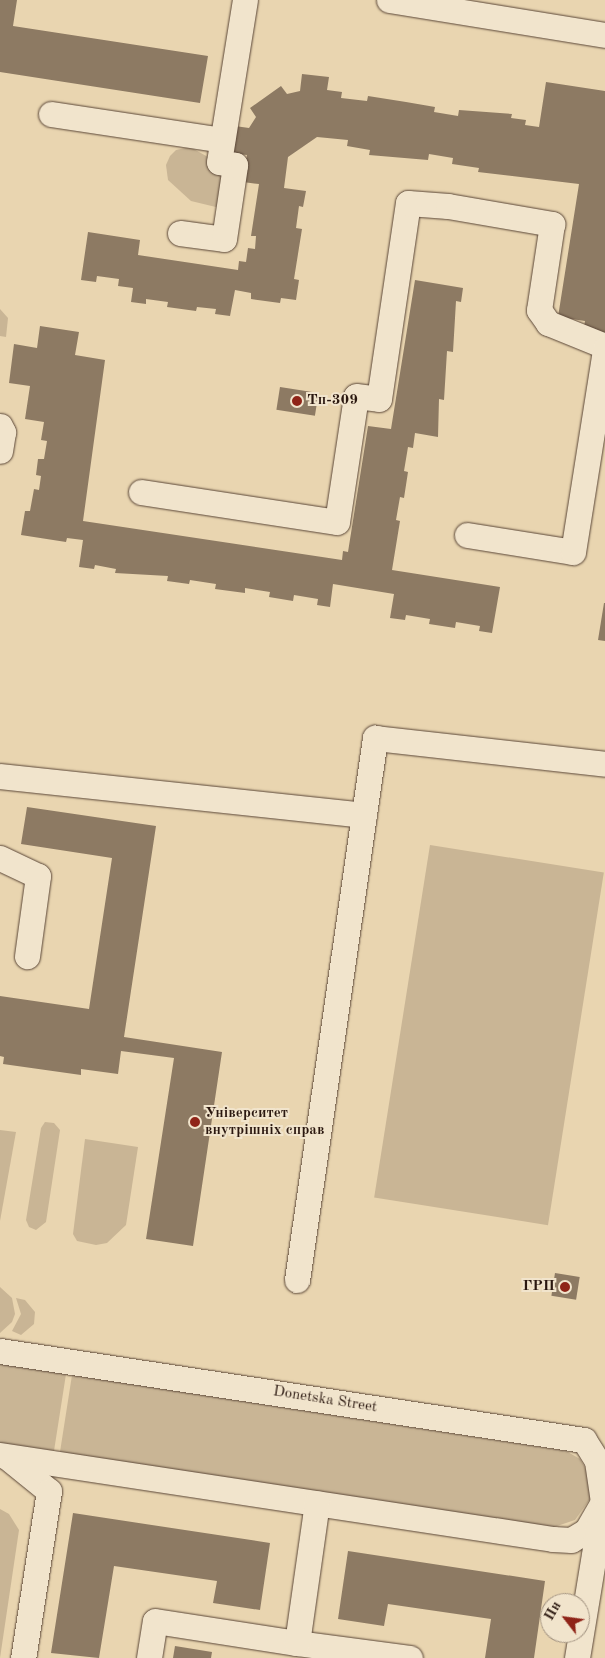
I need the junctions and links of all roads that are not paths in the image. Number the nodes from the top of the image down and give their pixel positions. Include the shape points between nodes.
1 (245, 0) edge
2 (389, 0) edge
3 (432, 3) edge
4 (605, 35) edge
5 (50, 114) dead end
6 (222, 140) junction
7 (180, 232) dead end
8 (605, 348) edge
9 (0, 426) edge
10 (0, 451) edge
11 (141, 492) dead end
12 (467, 535) dead end
13 (605, 764) edge
14 (0, 776) edge
15 (364, 815) junction
16 (0, 858) edge
17 (27, 956) dead end
18 (297, 1280) dead end
19 (0, 1351) edge
20 (2, 1457) edge
21 (604, 1497) edge
22 (317, 1503) junction
23 (297, 1643) junction
24 (23, 1658) edge
25 (149, 1658) edge
26 (410, 1658) edge
27 (578, 1658) edge

1 - 6 street
2 - 3 street
3 - 4 street
5 - 6 street
6 - 7 street via 218,162 236,165 224,239
8 - 11 street via 548,323 539,310 552,224 408,202 379,399 356,396 337,522
8 - 12 street via 573,552
9 - 10 street via 4,432
13 - 15 street via 375,738
14 - 15 street
15 - 18 street
16 - 17 street via 38,876
19 - 21 street, Donetska Street via 584,1440 597,1461
20 - 22 street
20 - 24 street via 49,1491
21 - 22 street via 586,1531 571,1540
21 - 27 street, Donetska Street
22 - 23 street
23 - 25 street via 155,1621
23 - 26 street

